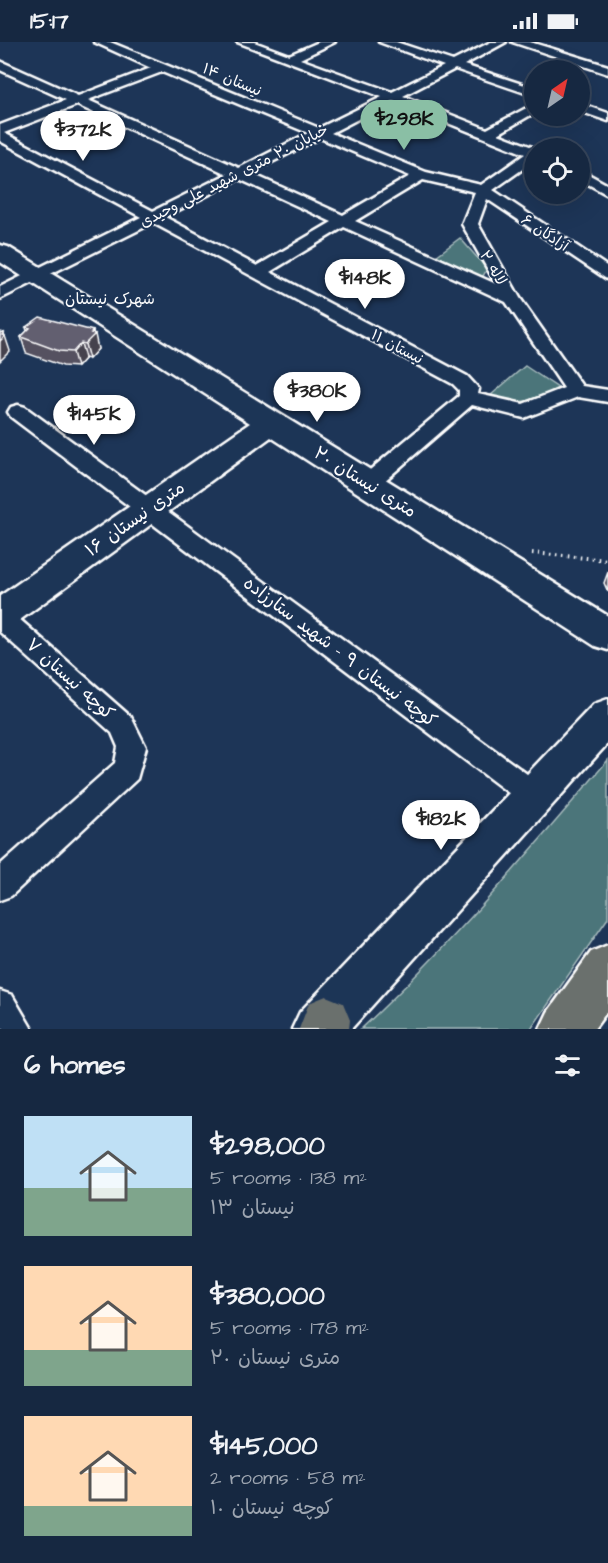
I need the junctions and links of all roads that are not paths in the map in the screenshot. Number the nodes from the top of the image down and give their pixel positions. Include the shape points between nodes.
1 (100, 42) edge
2 (243, 42) edge
3 (329, 42) edge
4 (385, 42) edge
5 (500, 42) edge
6 (519, 42) edge
7 (289, 59) junction
8 (0, 65) edge
9 (453, 66) junction
10 (161, 68) junction
11 (608, 70) edge
12 (524, 89) edge
13 (392, 96) junction
14 (78, 100) junction
15 (590, 111) edge
16 (524, 114) edge
17 (607, 116) edge
18 (0, 130) edge
19 (318, 134) junction
20 (488, 134) junction
21 (0, 136) edge
22 (524, 150) edge
23 (524, 161) edge
24 (237, 174) junction
25 (421, 175) junction
26 (590, 180) edge
27 (483, 190) junction
28 (608, 191) edge
29 (507, 207) junction
30 (476, 209) junction
31 (151, 217) junction
32 (342, 222) junction
33 (0, 252) edge
34 (257, 273) junction
35 (36, 275) junction
36 (608, 275) edge
37 (0, 294) edge
38 (512, 298) junction
39 (576, 391) junction
40 (608, 396) edge
41 (468, 398) junction
42 (18, 412) dead end
43 (271, 423) junction
44 (367, 484) junction
45 (148, 510) junction
46 (0, 616) edge
47 (608, 635) edge
48 (608, 716) edge
49 (532, 794) junction
50 (0, 885) edge
51 (608, 969) edge
52 (0, 1007) edge
53 (322, 1026) edge
54 (15, 1029) edge
55 (565, 1029) edge

1 - 10 street, نیستان ۱۴
2 - 7 street
3 - 7 street
4 - 9 street
5 - 9 street, خیابان ۲۰ متری شهید علی وحیدی
6 - 11 street
7 - 13 street
8 - 14 street
9 - 12 street
9 - 13 street, خیابان ۲۰ متری شهید علی وحیدی
10 - 14 street
10 - 19 street, نیستان ۱۴
13 - 19 street, خیابان ۲۰ متری شهید علی وحیدی
13 - 20 street
14 - 18 street
14 - 24 street
15 - 17 street
16 - 20 street
19 - 24 street, خیابان ۲۰ متری شهید علی وحیدی
19 - 25 street, نیستان ۱۴
20 - 22 street
21 - 31 street, نیستان ۱۱
23 - 27 street
24 - 31 street, خیابان ۲۰ متری شهید علی وحیدی
24 - 32 street
25 - 27 street, نیستان ۱۴
25 - 32 street
26 - 28 street
27 - 29 street, آزادگان ۶
27 - 30 street, لاله ۲
29 - 30 street via 490,205
29 - 36 street, آزادگان ۶
30 - 38 street, لاله ۲ via 470,224
31 - 34 street, نیستان ۱۱
31 - 35 street, خیابان ۲۰ متری شهید علی وحیدی
32 - 34 street
32 - 38 street
33 - 35 street, ۲۰ متری نیستان
34 - 41 street, نیستان ۱۱ via 460,380 469,389
35 - 37 street, خیابان ۲۰ متری شهید علی وحیدی
35 - 43 street, ۲۰ متری نیستان
38 - 39 street, لاله ۲
39 - 40 street
39 - 41 street via 524,411
41 - 44 street
42 - 45 street, کوچه نیستان ۹ - شهید ستارزاده
43 - 44 street, ۲۰ متری نیستان
43 - 45 street, ۱۶ متری نیستان
44 - 47 street, ۲۰ متری نیستان
45 - 46 street, ۱۶ متری نیستان
45 - 49 street, کوچه نیستان ۹ - شهید ستارزاده
46 - 50 street, کوچه نیستان ۷ via 122,725 132,747 127,770
48 - 49 street
49 - 53 street via 398,947
51 - 55 highway
52 - 54 street

